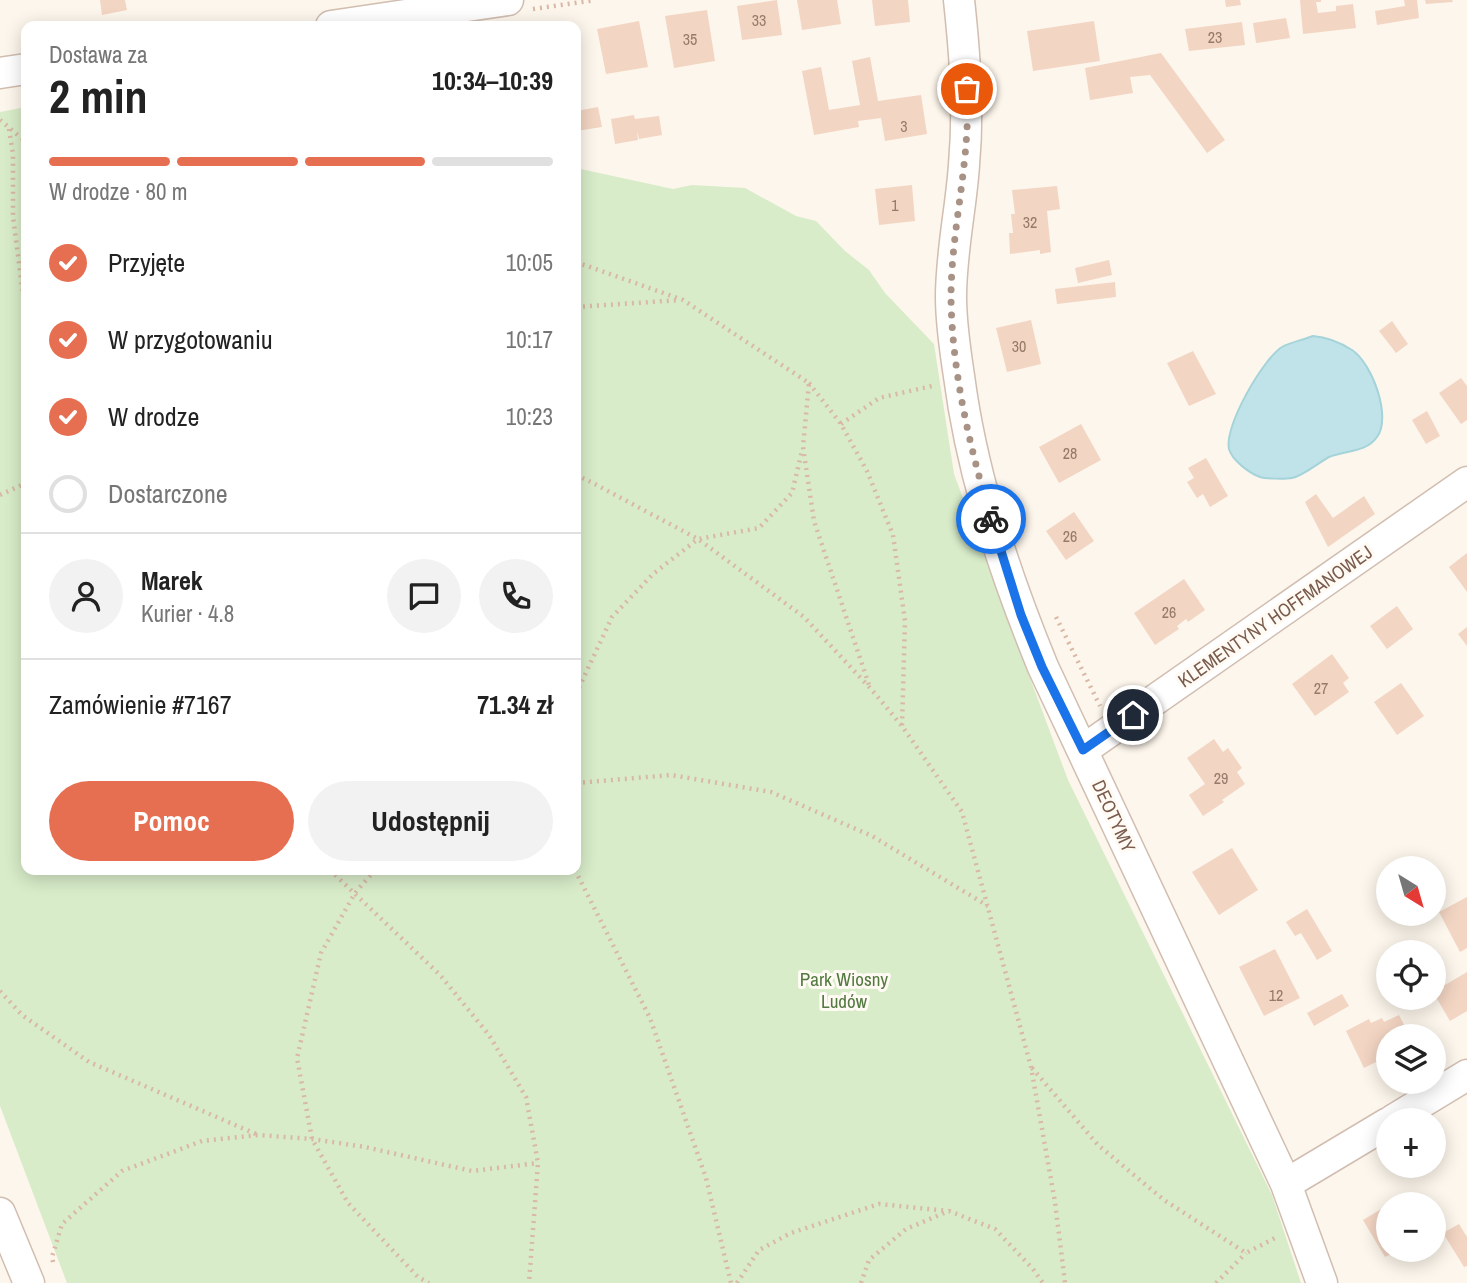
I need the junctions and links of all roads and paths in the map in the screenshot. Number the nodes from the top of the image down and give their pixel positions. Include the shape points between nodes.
1 (508, 0) edge
2 (959, 0) edge
3 (365, 21) edge
4 (21, 70) edge
5 (0, 73) edge
6 (0, 120) edge
7 (9, 129) junction
8 (16, 134) junction
9 (21, 134) edge
10 (21, 138) edge
11 (581, 264) edge
12 (21, 279) edge
13 (683, 300) junction
14 (581, 307) edge
15 (959, 380) junction
16 (809, 383) junction
17 (841, 424) junction
18 (803, 447) junction
19 (581, 477) edge
20 (1467, 482) edge
21 (21, 485) edge
22 (0, 495) edge
23 (698, 539) junction
24 (1051, 607) dead end
25 (581, 683) edge
26 (871, 689) junction
27 (902, 726) junction
28 (1111, 731) junction
29 (1083, 750) junction
30 (581, 783) edge
31 (335, 875) edge
32 (371, 875) edge
33 (578, 875) edge
34 (355, 893) junction
35 (989, 907) junction
36 (0, 991) edge
37 (1031, 1068) junction
38 (1467, 1075) edge
39 (1412, 1108) edge
40 (1376, 1130) edge
41 (258, 1135) junction
42 (312, 1139) junction
43 (538, 1163) junction
44 (1286, 1184) junction
45 (949, 1211) junction
46 (0, 1213) edge
47 (1301, 1224) junction
48 (1246, 1253) junction
49 (42, 1276) edge
50 (429, 1283) edge
51 (529, 1283) edge
52 (731, 1283) edge
53 (737, 1283) edge
54 (861, 1283) edge
55 (1043, 1283) edge
56 (1065, 1283) edge
57 (1216, 1283) edge
58 (1322, 1283) edge

1 - 3 street
2 - 15 street, DEOTYMY via 968,110 951,297
4 - 5 street
6 - 7 path
7 - 8 path
7 - 12 path
8 - 9 path
8 - 10 path
11 - 13 path
13 - 14 path
13 - 16 path
15 - 17 path via 879,398
15 - 29 street, DEOTYMY via 969,440 1021,615
16 - 17 path
16 - 18 path
17 - 27 path via 867,471 893,535 905,621
18 - 23 path via 792,493 759,528
18 - 26 path via 814,521
19 - 23 path
20 - 28 street, KLEMENTYNY HOFFMANOWEJ
21 - 22 path
23 - 25 path via 653,574 612,617
23 - 26 path via 804,617
24 - 28 path
26 - 27 path
27 - 35 path via 962,811
28 - 29 street, KLEMENTYNY HOFFMANOWEJ
29 - 44 street, DEOTYMY
30 - 35 path via 671,775 771,792 872,836
31 - 34 path
32 - 34 path
33 - 52 path via 650,1018 706,1178
34 - 42 path via 321,953 297,1058
34 - 43 path via 440,975 489,1035 526,1097
35 - 37 path
36 - 41 path via 22,1015 89,1062
37 - 48 path via 1098,1145 1164,1200
37 - 56 path
38 - 39 street
40 - 44 street
41 - 42 path
41 - 49 path via 202,1141 122,1171 62,1224
42 - 43 path via 472,1171
42 - 50 path via 348,1203
43 - 51 path
44 - 47 street, DEOTYMY
45 - 53 path via 879,1204 791,1233 759,1250
45 - 54 path via 906,1229 869,1261
45 - 55 path via 995,1229
46 - 49 street
47 - 48 path
47 - 58 street, DEOTYMY
48 - 57 path

